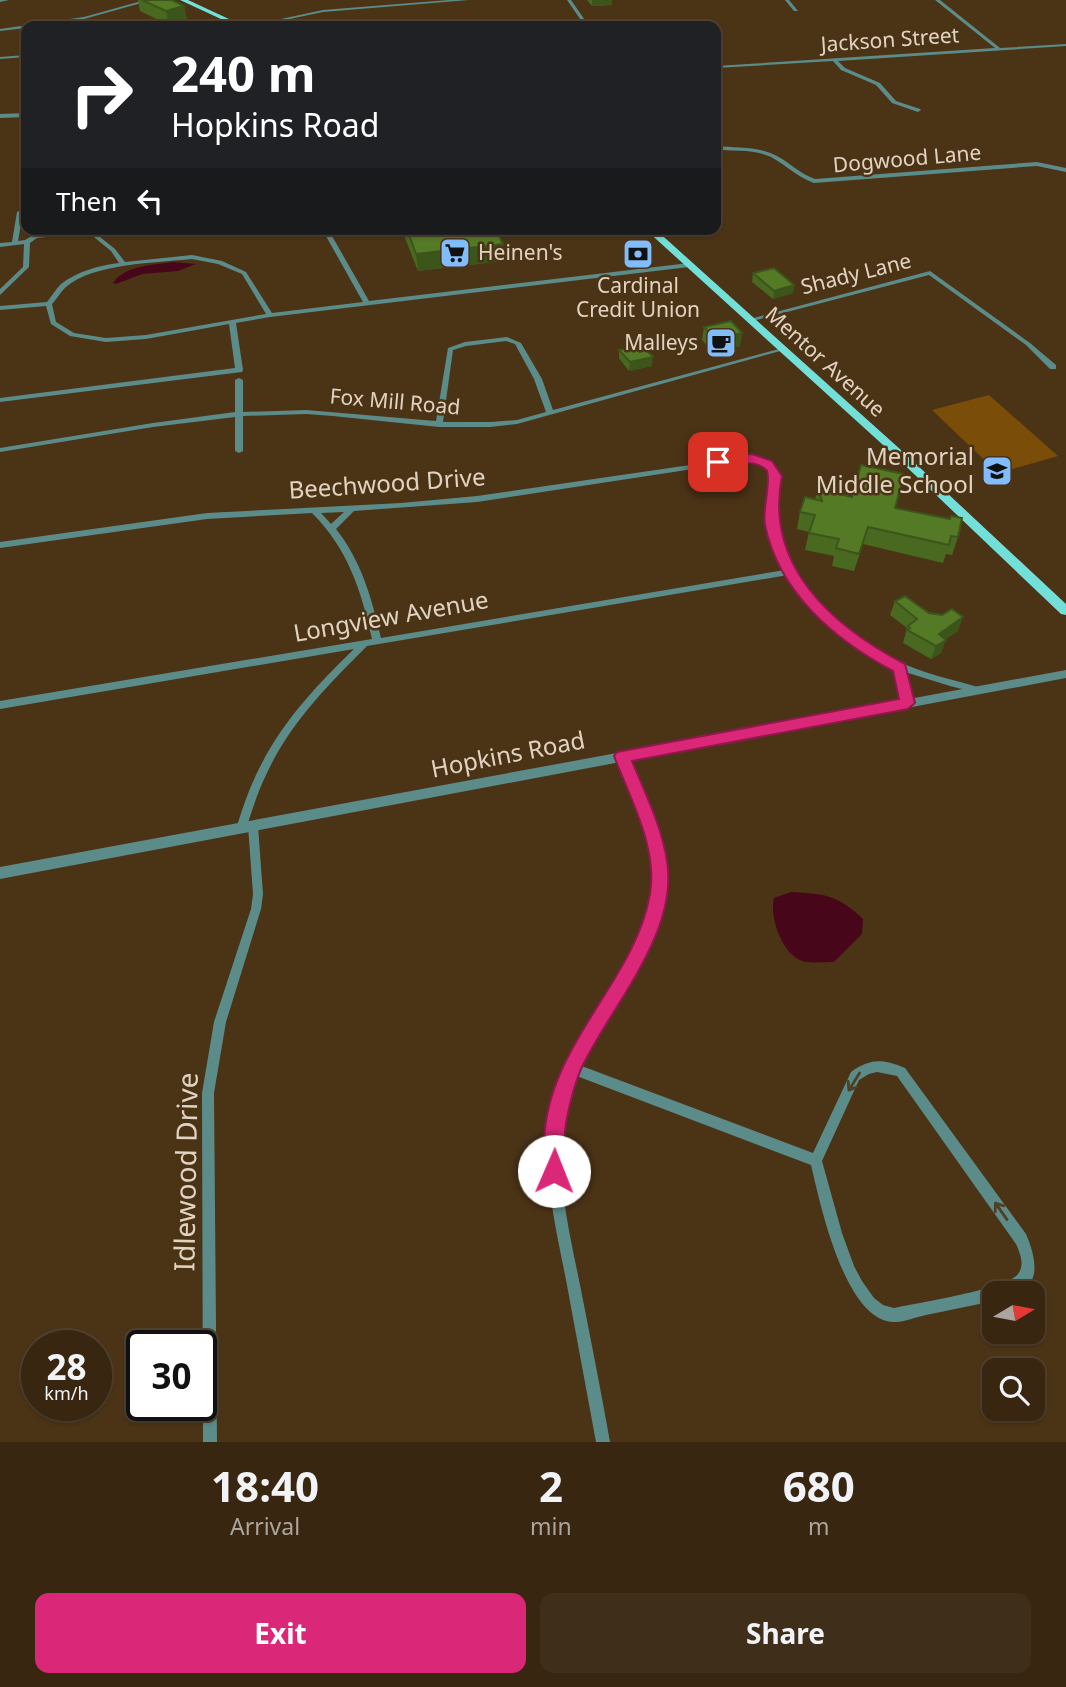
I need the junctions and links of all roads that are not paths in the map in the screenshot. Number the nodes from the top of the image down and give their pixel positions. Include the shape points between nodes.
1 (7, 0) edge
2 (150, 0) edge
3 (183, 0) edge
4 (467, 0) edge
5 (569, 0) edge
6 (787, 0) edge
7 (937, 0) edge
8 (0, 1) edge
9 (796, 10) dead end
10 (63, 21) edge
11 (230, 21) edge
12 (276, 21) edge
13 (584, 21) edge
14 (21, 27) edge
15 (0, 30) edge
16 (1066, 45) edge
17 (998, 48) junction
18 (21, 56) edge
19 (0, 58) edge
20 (834, 59) junction
21 (721, 67) edge
22 (918, 110) dead end
23 (21, 115) edge
24 (0, 117) edge
25 (721, 148) edge
26 (1066, 170) edge
27 (21, 212) edge
28 (46, 235) edge
29 (95, 235) edge
30 (328, 235) edge
31 (656, 235) edge
32 (27, 242) junction
33 (15, 243) junction
34 (0, 245) edge
35 (124, 265) junction
36 (689, 265) junction
37 (0, 293) edge
38 (49, 304) junction
39 (367, 304) junction
40 (0, 308) edge
41 (270, 315) junction
42 (749, 320) junction
43 (232, 321) junction
44 (781, 350) junction
45 (1054, 367) dead end
46 (239, 380) dead end
47 (0, 400) edge
48 (550, 413) junction
49 (240, 415) junction
50 (439, 425) junction
51 (0, 450) edge
52 (239, 451) dead end
53 (351, 509) junction
54 (313, 510) junction
55 (332, 528) junction
56 (0, 545) edge
57 (790, 572) junction
58 (1066, 611) edge
59 (377, 640) junction
60 (365, 643) junction
61 (900, 668) junction
62 (1066, 674) edge
63 (978, 690) junction
64 (908, 703) junction
65 (0, 705) edge
66 (622, 756) junction
67 (247, 827) junction
68 (0, 873) edge
69 (571, 1068) junction
70 (816, 1161) junction
71 (1023, 1281) edge
72 (982, 1297) edge
73 (210, 1442) edge
74 (603, 1442) edge

1 - 8 street
2 - 10 street
3 - 11 main road
4 - 12 street via 323,12
5 - 13 street
6 - 9 street
7 - 17 street
14 - 15 street
16 - 17 street, Jackson Street
17 - 20 street, Jackson Street
18 - 19 street
20 - 21 street, Jackson Street
20 - 22 street via 847,71 878,84 894,102
23 - 24 street
25 - 26 street, Dogwood Lane via 772,155 814,181 1037,164
27 - 33 street
28 - 32 street
29 - 35 street
30 - 39 street
31 - 36 main road, Mentor Avenue
32 - 33 street
32 - 37 street via 26,267
33 - 34 street
35 - 38 street via 81,275 62,286
35 - 41 street via 192,257 220,262 244,273
36 - 39 street
36 - 42 main road, Mentor Avenue
38 - 40 street
38 - 43 street via 52,323 72,335 106,340
39 - 41 street
41 - 43 street
42 - 44 main road, Mentor Avenue
42 - 45 street, Shady Lane via 930,273
43 - 47 street via 239,370
44 - 48 street, Fox Mill Road
44 - 58 main road, Mentor Avenue
46 - 49 street
48 - 50 street, Fox Mill Road via 496,425
48 - 50 street via 519,343 488,341 450,349
49 - 50 street, Fox Mill Road via 305,412
49 - 51 street, Fox Mill Road via 204,416
49 - 52 street
53 - 54 street, Beechwood Drive
53 - 55 street
53 - 57 street, Beechwood Drive via 499,496 746,458 773,470 771,524
54 - 55 street
54 - 56 street, Beechwood Drive via 206,516
55 - 59 street via 362,586
57 - 59 street, Longview Avenue
57 - 61 street via 811,603 837,628
59 - 60 street, Longview Avenue
60 - 65 street, Longview Avenue
60 - 67 street via 295,715 272,751
61 - 63 street
61 - 64 street
62 - 63 street, Hopkins Road
63 - 64 street, Hopkins Road
64 - 66 street, Hopkins Road
66 - 67 street, Hopkins Road
66 - 69 street via 650,827 659,862 659,892 638,953
67 - 68 street, Hopkins Road
67 - 73 street, Idlewood Drive via 258,894 256,909 220,1022 208,1093
69 - 70 street
69 - 74 street via 555,1129 555,1188
71 -> 70 street via 1029,1259 1021,1239 901,1072 886,1065 874,1066 856,1076
70 - 72 street via 858,1286 879,1311 894,1315

